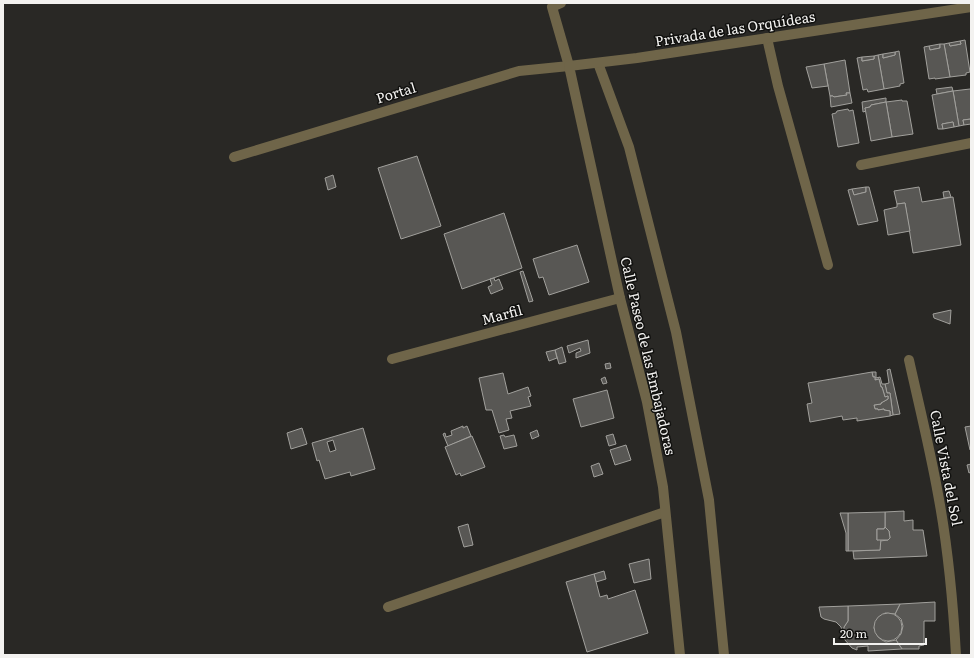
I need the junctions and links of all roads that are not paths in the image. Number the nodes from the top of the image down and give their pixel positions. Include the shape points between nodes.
1 (561, 3) edge
2 (971, 7) edge
3 (767, 38) junction
4 (598, 63) junction
5 (569, 66) junction
6 (971, 142) edge
7 (234, 157) dead end
8 (861, 165) dead end
9 (828, 265) dead end
10 (620, 298) junction
11 (392, 360) dead end
12 (909, 360) dead end
13 (665, 512) junction
14 (388, 607) dead end
15 (680, 655) edge
16 (724, 655) edge
17 (956, 655) edge

1 - 5 street, Calle Paseo de las Embajadoras via 552,8
2 - 3 street, Privada de las Orquídeas
3 - 4 street, Privada de las Orquídeas
3 - 9 street
4 - 5 street
4 - 16 street via 629,147 676,332 709,500
5 - 7 street, Portal via 519,71
5 - 10 street, Calle Paseo de las Embajadoras
6 - 8 street
10 - 11 street, Marfil
10 - 13 street, Calle Paseo de las Embajadoras via 647,402 663,487
12 - 17 street, Calle Vista del Sol via 946,543
13 - 14 street
13 - 15 street, Calle Paseo de las Embajadoras

